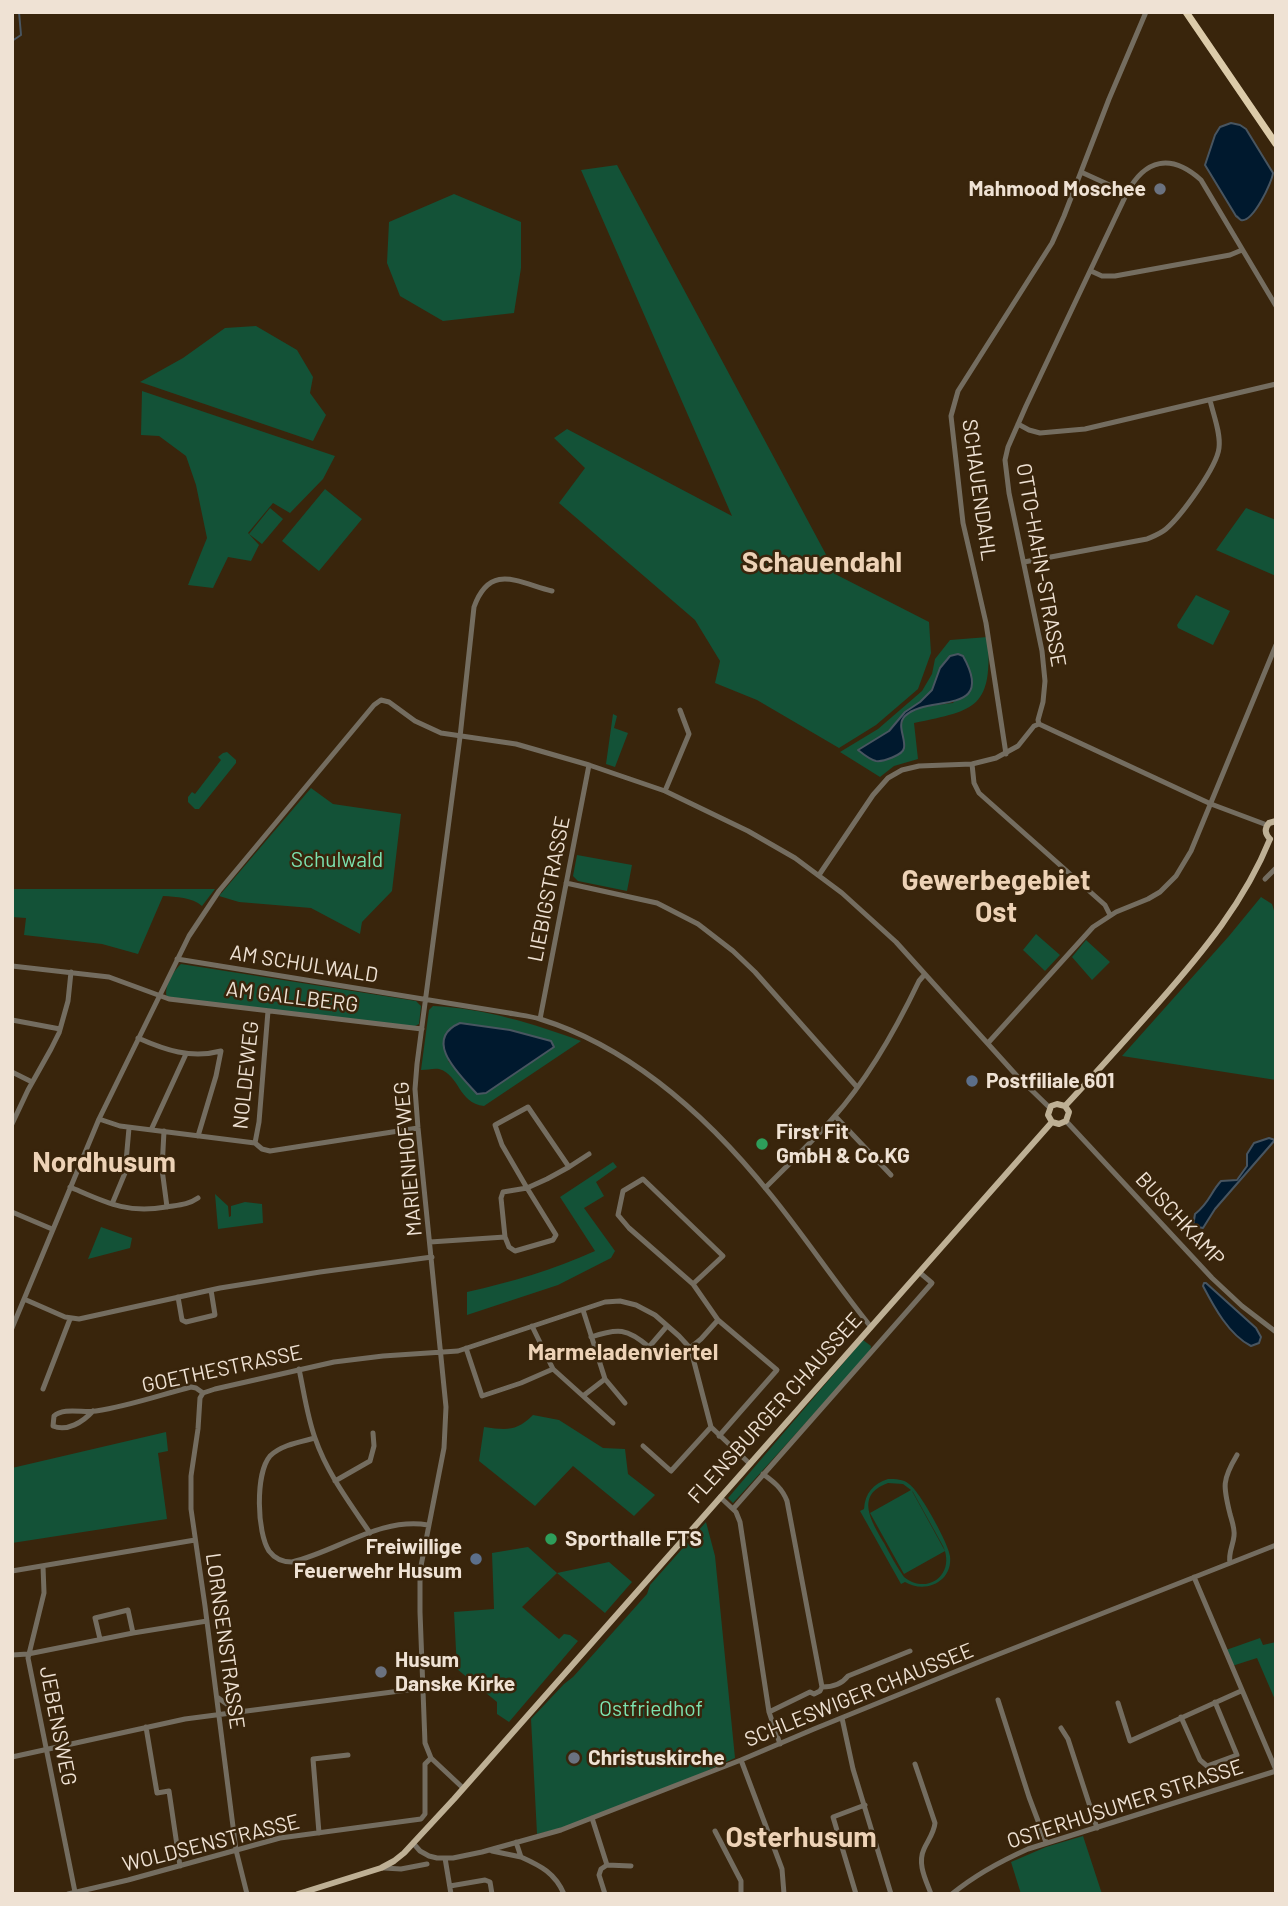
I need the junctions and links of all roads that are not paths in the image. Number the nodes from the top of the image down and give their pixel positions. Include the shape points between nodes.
1 (1146, 12) edge
2 (1186, 12) edge
3 (1276, 144) edge
4 (1081, 172) junction
5 (1127, 193) junction
6 (1242, 250) junction
7 (1091, 271) junction
8 (1276, 306) edge
9 (1276, 384) edge
10 (1210, 400) junction
11 (1018, 424) junction
12 (1024, 562) junction
13 (552, 591) dead end
14 (1276, 645) edge
15 (680, 710) dead end
16 (1039, 724) junction
17 (460, 737) junction
18 (1006, 754) junction
19 (972, 764) junction
20 (589, 765) junction
21 (665, 791) junction
22 (1210, 804) junction
23 (1276, 821) edge
24 (1267, 825) junction
25 (1273, 839) edge
26 (1276, 868) edge
27 (818, 875) junction
28 (1265, 879) dead end
29 (566, 883) junction
30 (1110, 915) junction
31 (177, 959) junction
32 (12, 966) edge
33 (71, 972) junction
34 (925, 974) junction
35 (159, 996) junction
36 (426, 999) junction
37 (268, 1011) junction
38 (540, 1019) junction
39 (12, 1020) edge
40 (60, 1029) junction
41 (422, 1029) junction
42 (138, 1038) junction
43 (988, 1043) junction
44 (186, 1054) junction
45 (12, 1072) edge
46 (32, 1082) junction
47 (857, 1087) junction
48 (1065, 1106) junction
49 (1050, 1108) junction
50 (835, 1116) junction
51 (99, 1119) junction
52 (1066, 1121) junction
53 (1052, 1122) junction
54 (12, 1124) edge
55 (129, 1128) junction
56 (418, 1128) junction
57 (151, 1130) junction
58 (164, 1131) junction
59 (198, 1136) junction
60 (255, 1143) junction
61 (589, 1154) dead end
62 (569, 1167) junction
63 (891, 1175) dead end
64 (69, 1187) junction
65 (527, 1188) junction
66 (765, 1188) junction
67 (200, 1200) dead end
68 (112, 1204) junction
69 (167, 1207) junction
70 (12, 1212) edge
71 (52, 1229) junction
72 (505, 1237) junction
73 (430, 1242) junction
74 (432, 1257) junction
75 (919, 1272) junction
76 (693, 1284) junction
77 (211, 1290) junction
78 (178, 1297) junction
79 (24, 1299) junction
80 (583, 1310) junction
81 (70, 1319) junction
82 (718, 1320) junction
83 (13, 1324) edge
84 (532, 1326) junction
85 (667, 1326) junction
86 (871, 1327) junction
87 (1276, 1332) edge
88 (591, 1336) junction
89 (466, 1348) junction
90 (690, 1348) junction
91 (442, 1353) junction
92 (299, 1369) junction
93 (553, 1369) junction
94 (605, 1379) junction
95 (43, 1389) dead end
96 (203, 1393) junction
97 (583, 1396) junction
98 (625, 1403) dead end
99 (93, 1411) junction
100 (613, 1423) dead end
101 (711, 1427) junction
102 (373, 1433) dead end
103 (719, 1436) junction
104 (315, 1438) junction
105 (643, 1446) dead end
106 (1237, 1455) dead end
107 (750, 1464) junction
108 (764, 1474) junction
109 (335, 1481) junction
110 (720, 1497) junction
111 (733, 1509) junction
112 (428, 1525) junction
113 (370, 1533) junction
114 (195, 1540) junction
115 (1276, 1545) edge
116 (1230, 1563) junction
117 (43, 1566) junction
118 (12, 1572) edge
119 (1194, 1577) junction
120 (207, 1621) junction
121 (133, 1633) junction
122 (100, 1639) junction
123 (911, 1651) dead end
124 (28, 1654) junction
125 (12, 1655) edge
126 (822, 1687) junction
127 (423, 1688) junction
128 (1241, 1691) junction
129 (217, 1697) junction
130 (998, 1700) dead end
131 (1215, 1702) junction
132 (1118, 1703) dead end
133 (769, 1712) junction
134 (239, 1713) junction
135 (219, 1714) junction
136 (1181, 1717) junction
137 (842, 1718) junction
138 (146, 1727) junction
139 (1061, 1728) dead end
140 (780, 1744) junction
141 (47, 1749) junction
142 (348, 1755) dead end
143 (12, 1757) edge
144 (431, 1758) junction
145 (741, 1760) junction
146 (915, 1764) dead end
147 (1276, 1771) edge
148 (463, 1788) junction
149 (865, 1805) junction
150 (592, 1818) junction
151 (1097, 1828) junction
152 (715, 1831) dead end
153 (319, 1833) junction
154 (516, 1842) junction
155 (1046, 1842) junction
156 (413, 1843) junction
157 (236, 1850) junction
158 (489, 1850) junction
159 (521, 1857) junction
160 (445, 1858) junction
161 (426, 1864) dead end
162 (607, 1865) junction
163 (180, 1866) junction
164 (631, 1866) dead end
165 (380, 1868) junction
166 (450, 1886) junction
167 (307, 1892) edge
168 (72, 1893) edge
169 (891, 1893) edge
170 (247, 1894) edge
171 (298, 1894) edge
172 (451, 1894) edge
173 (492, 1894) edge
174 (565, 1894) edge
175 (605, 1894) edge
176 (741, 1894) edge
177 (784, 1894) edge
178 (856, 1894) edge
179 (883, 1894) edge
180 (931, 1894) edge
181 (952, 1894) edge

1 - 4 street, SCHAUENDAHL
2 - 3 highway
4 - 5 street
4 - 18 street, SCHAUENDAHL via 1052,243 958,391 951,416 963,523 986,623
5 - 6 street, OTTO-HAHN-STRASSE via 1141,172 1154,165 1180,165 1201,180
5 - 7 street, OTTO-HAHN-STRASSE
6 - 7 street via 1109,277
6 - 8 street, OTTO-HAHN-STRASSE
7 - 11 street, OTTO-HAHN-STRASSE
9 - 10 street
10 - 11 street via 1069,431 1040,433
10 - 12 street via 1219,443 1217,457 1163,532
11 - 12 street, OTTO-HAHN-STRASSE via 1005,460
12 - 16 street, OTTO-HAHN-STRASSE via 1045,681
13 - 17 street, MARIENHOFWEG via 505,579 496,579 483,589 474,607
14 - 22 street
15 - 21 street via 690,734
16 - 18 street
16 - 22 street
17 - 20 street via 516,744
17 - 31 street via 415,721 389,702 381,700 374,705 219,891
17 - 36 street, MARIENHOFWEG
18 - 19 street
19 - 27 street via 919,766 888,778
19 - 30 street via 979,793 1105,905
20 - 21 street
20 - 29 street, LIEBIGSTRASSE
21 - 27 street via 748,831
22 - 24 street
22 - 30 street via 1176,877 1155,896
23 - 24 main road
24 - 25 main road via 1266,834
25 - 48 main road via 1229,916 1194,961
26 - 28 street
27 - 34 street via 868,915
29 - 38 street, LIEBIGSTRASSE
29 - 47 street via 657,903 698,924 754,972
30 - 43 street via 1087,933
31 - 35 street
31 - 36 street, AM SCHULWALD
32 - 33 street, AM GALLBERG
33 - 35 street, AM GALLBERG via 119,980
33 - 40 street
34 - 43 street
34 - 47 street
35 - 37 street, AM GALLBERG
35 - 42 street
36 - 38 street, AM SCHULWALD
36 - 41 street, MARIENHOFWEG
37 - 41 street, AM GALLBERG
37 - 60 street, NOLDEWEG
38 - 66 street, AM SCHULWALD via 601,1045 662,1085 713,1131
39 - 40 street
40 - 46 street
41 - 56 street, MARIENHOFWEG via 415,1089
42 - 44 street
42 - 51 street
43 - 49 street
44 - 57 street
44 - 59 street via 221,1051
45 - 46 street
46 - 54 street
47 - 50 street
48 - 49 main road
48 - 52 main road
49 - 53 main road
50 - 63 street
50 - 66 street
51 - 55 street
51 - 64 street
52 - 53 main road
52 - 87 street, BUSCHKAMP via 1212,1278
53 - 75 main road, FLENSBURGER CHAUSSEE
55 - 57 street
55 - 68 street via 125,1173
56 - 60 street via 276,1151
56 - 73 street, MARIENHOFWEG
57 - 58 street
58 - 59 street
58 - 69 street
59 - 60 street
61 - 62 street
62 - 65 street
62 - 65 street via 528,1107 522,1109 495,1125
64 - 68 street
64 - 71 street
65 - 72 street via 503,1192
65 - 72 street via 556,1235 553,1240 515,1251
66 - 86 street, AM SCHULWALD
67 - 69 street
68 - 69 street via 142,1210
70 - 71 street
71 - 79 street
72 - 73 street
73 - 74 street, MARIENHOFWEG
74 - 77 street
74 - 91 street, MARIENHOFWEG
75 - 86 main road, FLENSBURGER CHAUSSEE
75 - 108 street, FLENSBURGER CHAUSSEE via 932,1283
76 - 76 street via 723,1256 643,1179 623,1191 618,1215
76 - 82 street
77 - 78 street
77 - 78 street via 215,1315 186,1322
78 - 81 street
79 - 81 street
79 - 83 street
80 - 84 street, GOETHESTRASSE
80 - 85 street, GOETHESTRASSE via 620,1301 646,1310
80 - 88 street
81 - 95 street
82 - 90 street
82 - 103 street via 777,1370
84 - 89 street, GOETHESTRASSE
84 - 93 street
85 - 88 street via 649,1346 618,1330
85 - 90 street, GOETHESTRASSE
86 - 107 main road, FLENSBURGER CHAUSSEE
88 - 94 street
89 - 91 street, GOETHESTRASSE
89 - 93 street via 482,1396
90 - 101 street
91 - 92 street, GOETHESTRASSE
91 - 112 street, MARIENHOFWEG via 446,1436
92 - 96 street, GOETHESTRASSE
92 - 104 street
93 - 97 street
94 - 97 street
94 - 98 street
96 - 99 street, GOETHESTRASSE via 191,1387
96 - 114 street, LORNSENSTRASSE via 191,1483
97 - 100 street
99 - 99 street, GOETHESTRASSE via 57,1413 52,1426 81,1423
101 - 103 street
101 - 105 street via 671,1471
102 - 109 street via 370,1461
103 - 107 street
104 - 109 street
104 - 113 street via 278,1450 265,1465 260,1504 268,1549 277,1559 292,1562
106 - 116 street via 1224,1480 1234,1536
107 - 110 main road, FLENSBURGER CHAUSSEE
108 - 111 street, FLENSBURGER CHAUSSEE
108 - 126 street via 784,1492 787,1501
109 - 113 street
110 - 111 street
110 - 148 main road, FLENSBURGER CHAUSSEE
111 - 133 street via 740,1522
112 - 113 street via 395,1526
112 - 127 street, MARIENHOFWEG via 419,1577
114 - 117 street
114 - 120 street, LORNSENSTRASSE
115 - 116 street, SCHLESWIGER CHAUSSEE
116 - 119 street, SCHLESWIGER CHAUSSEE
117 - 118 street
117 - 124 street, JEBENSWEG via 44,1593
119 - 128 street
119 - 137 street, SCHLESWIGER CHAUSSEE
120 - 121 street
120 - 129 street, LORNSENSTRASSE
121 - 122 street
121 - 122 street via 128,1610 95,1618
122 - 124 street
123 - 126 street
124 - 125 street
124 - 141 street, JEBENSWEG
126 - 133 street
127 - 134 street
127 - 144 street, MARIENHOFWEG via 425,1743
128 - 131 street
128 - 147 street
129 - 134 street
129 - 135 street, LORNSENSTRASSE
130 - 155 street
131 - 136 street
131 - 136 street via 1237,1755 1207,1766
132 - 136 street via 1130,1741
133 - 140 street
134 - 135 street
135 - 138 street
135 - 157 street, LORNSENSTRASSE
137 - 140 street, SCHLESWIGER CHAUSSEE
137 - 149 street
138 - 141 street
138 - 163 street via 157,1793 169,1791
139 - 151 street
140 - 145 street, SCHLESWIGER CHAUSSEE
141 - 143 street
141 - 168 street, JEBENSWEG
142 - 153 street via 313,1759
144 - 148 street
144 - 153 street, WOLDSENSTRASSE via 425,1764 424,1818
145 - 150 street, SCHLESWIGER CHAUSSEE
145 - 177 street via 782,1869
146 - 180 street via 934,1823 921,1860
147 - 151 street, OSTERHUSUMER STRASSE
148 - 156 main road, FLENSBURGER CHAUSSEE
149 - 169 street
149 - 178 street via 833,1816
150 - 154 street, SCHLESWIGER CHAUSSEE
150 - 162 street
151 - 155 street, OSTERHUSUMER STRASSE
152 - 176 street via 741,1881
153 - 157 street, WOLDSENSTRASSE
154 - 158 street, SCHLESWIGER CHAUSSEE
154 - 159 street
155 - 181 street, OSTERHUSUMER STRASSE via 996,1864
156 - 160 street via 429,1856
156 - 165 main road, FLENSBURGER CHAUSSEE
157 - 163 street, WOLDSENSTRASSE
157 - 170 street, LORNSENSTRASSE
158 - 159 street
158 - 160 street, SCHLESWIGER CHAUSSEE
159 - 174 street via 548,1871
160 - 166 street
161 - 165 street
162 - 164 street
162 - 175 street via 599,1875
163 - 168 street, WOLDSENSTRASSE
165 - 167 main road, FLENSBURGER CHAUSSEE
166 - 172 street
166 - 173 street via 485,1880 490,1882
167 - 171 main road, FLENSBURGER CHAUSSEE
169 - 179 street

